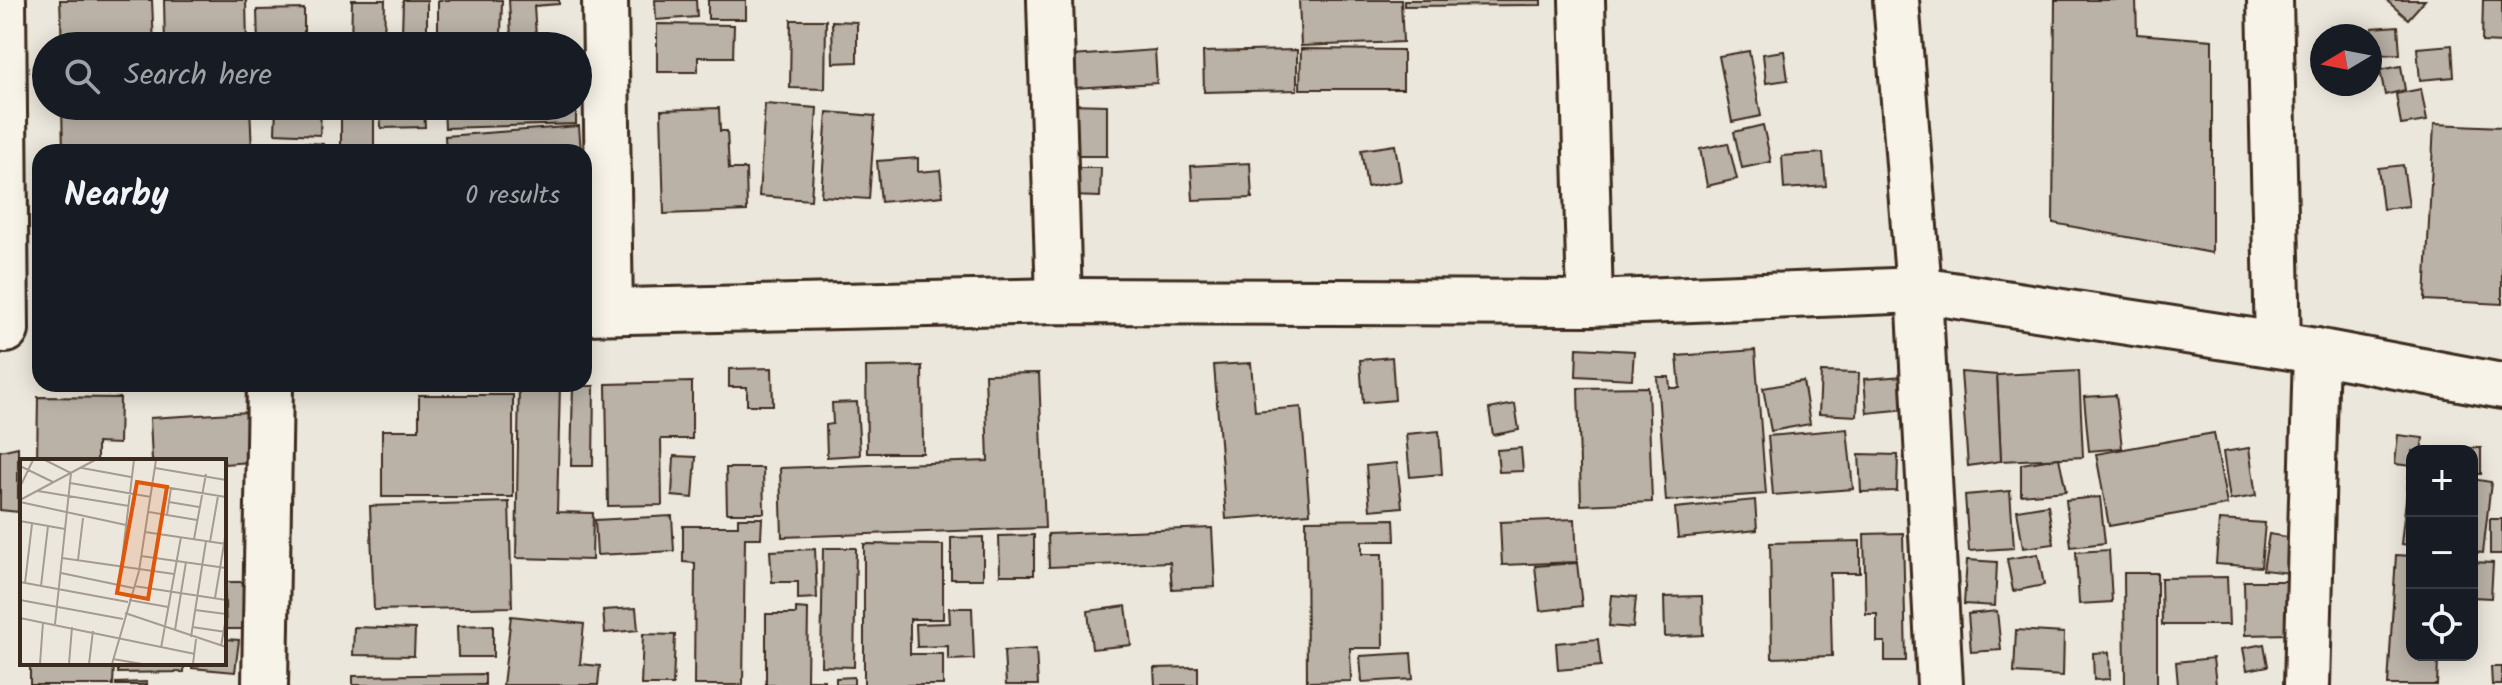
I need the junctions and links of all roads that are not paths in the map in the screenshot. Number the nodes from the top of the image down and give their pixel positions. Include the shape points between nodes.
1 (3, 0) edge
2 (605, 0) edge
3 (1050, 0) edge
4 (1582, 0) edge
5 (1896, 0) edge
6 (2270, 0) edge
7 (1919, 290) junction
8 (1059, 301) junction
9 (1590, 303) junction
10 (597, 311) edge
11 (15, 329) edge
12 (2297, 348) junction
13 (2502, 386) edge
14 (270, 392) edge
15 (265, 685) edge
16 (1940, 685) edge
17 (2307, 685) edge

1 - 11 street
2 - 10 street
3 - 8 street
4 - 9 street
5 - 7 street
6 - 12 street
7 - 9 street
7 - 12 street
7 - 16 street
8 - 9 street
8 - 10 street
12 - 13 street
12 - 17 street
14 - 15 street

